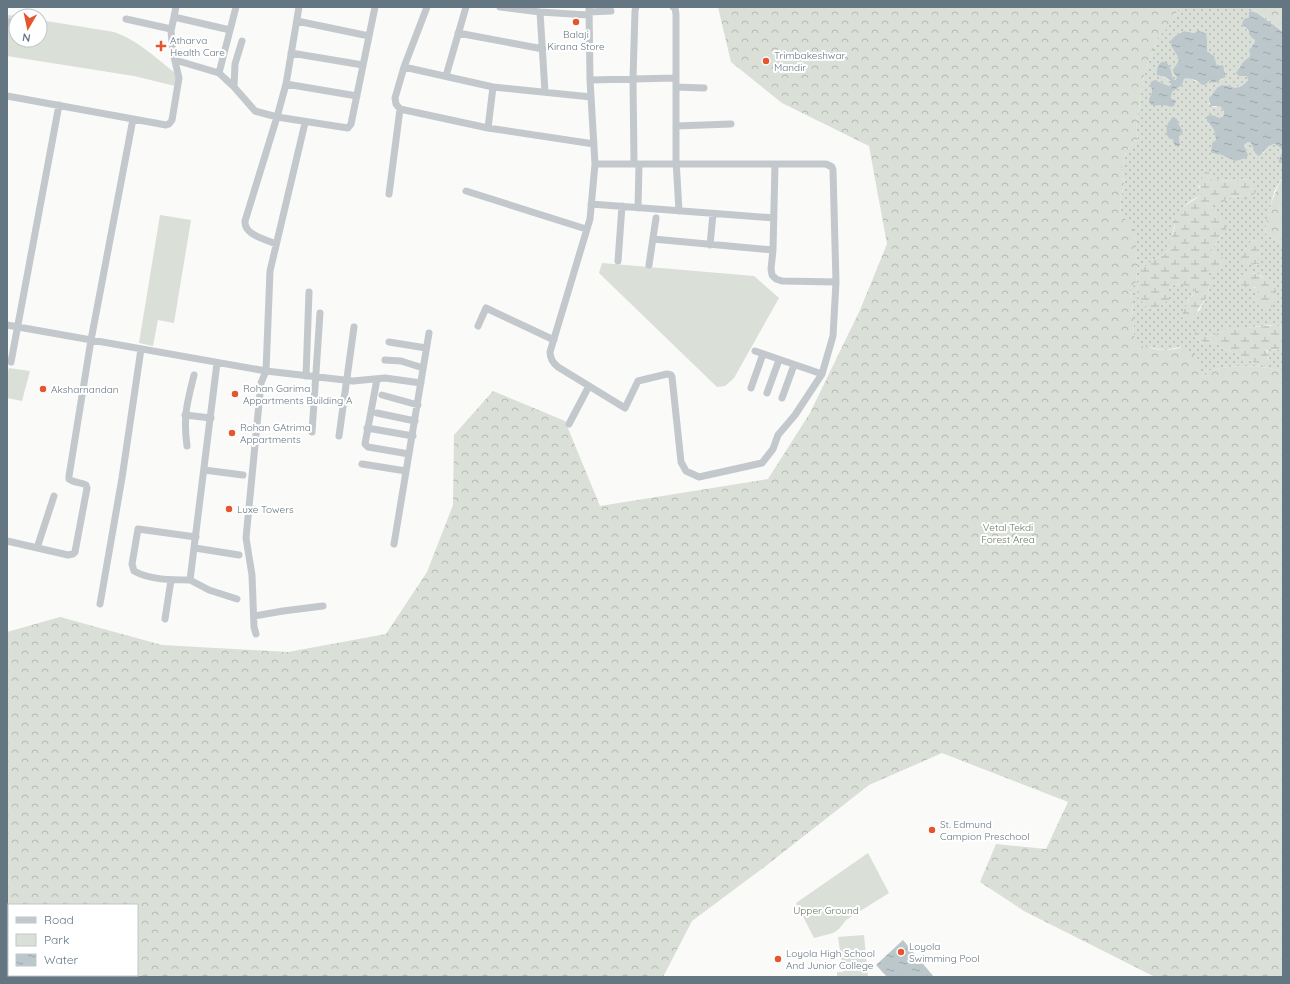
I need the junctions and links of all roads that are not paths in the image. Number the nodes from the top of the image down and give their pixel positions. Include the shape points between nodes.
1 (176, 7) edge
2 (236, 7) edge
3 (299, 7) edge
4 (375, 7) edge
5 (427, 7) edge
6 (466, 7) edge
7 (500, 7) edge
8 (636, 7) edge
9 (673, 7) edge
10 (589, 11) edge
11 (611, 11) dead end
12 (540, 12) junction
13 (174, 17) junction
14 (126, 19) dead end
15 (297, 21) junction
16 (171, 30) junction
17 (230, 30) junction
18 (458, 33) junction
19 (369, 36) junction
20 (242, 41) dead end
21 (543, 49) junction
22 (291, 53) junction
23 (175, 60) junction
24 (363, 65) junction
25 (404, 68) junction
26 (219, 73) junction
27 (446, 76) junction
28 (676, 78) junction
29 (633, 79) junction
30 (590, 80) junction
31 (286, 84) junction
32 (234, 87) junction
33 (493, 87) junction
34 (676, 87) junction
35 (704, 88) dead end
36 (545, 92) junction
37 (7, 96) edge
38 (357, 96) junction
39 (591, 97) junction
40 (59, 105) junction
41 (400, 109) junction
42 (277, 118) junction
43 (133, 119) junction
44 (305, 123) junction
45 (731, 124) dead end
46 (676, 126) junction
47 (488, 128) junction
48 (594, 144) junction
49 (594, 164) junction
50 (636, 164) junction
51 (775, 164) junction
52 (676, 165) junction
53 (466, 191) dead end
54 (389, 194) dead end
55 (591, 204) junction
56 (622, 206) junction
57 (638, 208) junction
58 (679, 211) junction
59 (713, 214) junction
60 (656, 218) dead end
61 (774, 218) junction
62 (586, 229) junction
63 (653, 239) junction
64 (276, 244) junction
65 (710, 245) junction
66 (773, 250) junction
67 (618, 262) dead end
68 (649, 265) dead end
69 (836, 282) junction
70 (309, 292) dead end
71 (320, 313) dead end
72 (7, 325) edge
73 (478, 326) dead end
74 (17, 327) junction
75 (354, 327) dead end
76 (429, 334) dead end
77 (91, 340) junction
78 (554, 340) junction
79 (389, 342) dead end
80 (426, 348) junction
81 (141, 349) junction
82 (755, 351) dead end
83 (764, 354) junction
84 (385, 360) dead end
85 (779, 360) junction
86 (11, 362) dead end
87 (218, 363) junction
88 (794, 365) junction
89 (423, 368) junction
90 (266, 370) junction
91 (822, 374) junction
92 (194, 375) dead end
93 (306, 376) junction
94 (316, 376) junction
95 (377, 379) junction
96 (347, 380) junction
97 (421, 384) junction
98 (589, 386) junction
99 (751, 388) dead end
100 (767, 393) dead end
101 (382, 395) dead end
102 (782, 398) dead end
103 (418, 405) junction
104 (377, 413) dead end
105 (185, 415) junction
106 (211, 418) junction
107 (415, 421) junction
108 (569, 424) dead end
109 (367, 428) junction
110 (312, 432) dead end
111 (339, 436) dead end
112 (413, 436) junction
113 (187, 446) dead end
114 (410, 454) junction
115 (362, 464) dead end
116 (204, 470) junction
117 (406, 471) junction
118 (243, 475) dead end
119 (54, 496) dead end
120 (196, 537) junction
121 (7, 541) edge
122 (394, 544) dead end
123 (36, 548) junction
124 (194, 548) junction
125 (239, 555) dead end
126 (171, 580) junction
127 (190, 580) junction
128 (237, 599) dead end
129 (100, 604) dead end
130 (322, 606) dead end
131 (254, 616) junction
132 (165, 619) dead end
133 (256, 634) dead end

1 - 13 street
2 - 17 street
3 - 15 street
4 - 19 street
5 - 25 street
6 - 18 street
7 - 12 street
8 - 29 street
9 - 28 street via 676,14
10 - 11 street
10 - 12 street
10 - 30 street
12 - 21 street
13 - 16 street
13 - 17 street
14 - 16 street
15 - 19 street
15 - 22 street
16 - 23 street
17 - 26 street
18 - 21 street
18 - 27 street
19 - 24 street
20 - 32 street via 235,64
21 - 36 street
22 - 24 street
22 - 31 street
23 - 26 street
23 - 43 street via 179,78 172,120 166,125
24 - 38 street
25 - 27 street
25 - 41 street via 395,98
26 - 32 street
27 - 33 street
28 - 29 street
28 - 34 street
29 - 30 street
29 - 50 street
30 - 39 street
31 - 38 street
31 - 42 street
32 - 42 street via 255,112
33 - 36 street
33 - 47 street
34 - 35 street
34 - 46 street
36 - 39 street
37 - 40 street
38 - 44 street via 349,128
39 - 48 street
40 - 43 street
40 - 74 street
41 - 47 street
41 - 54 street
42 - 44 street
42 - 64 street via 244,225 250,232
43 - 77 street
44 - 64 street
45 - 46 street
46 - 52 street
47 - 48 street
48 - 49 street
49 - 50 street
49 - 55 street
50 - 52 street
50 - 57 street
51 - 52 street
51 - 61 street
51 - 69 street via 826,164 832,167
52 - 58 street
53 - 62 street
55 - 56 street
55 - 62 street
56 - 57 street
56 - 67 street
57 - 58 street
58 - 59 street
59 - 61 street
59 - 65 street
60 - 63 street
61 - 66 street
62 - 78 street
63 - 65 street
63 - 68 street
64 - 90 street via 270,271
65 - 66 street
66 - 69 street via 771,269 776,279
69 - 91 street via 833,336
70 - 93 street
71 - 94 street
72 - 74 street
73 - 78 street via 486,308
74 - 77 street
74 - 86 street
75 - 96 street
76 - 80 street
77 - 81 street
77 - 123 street via 69,476 69,479 84,483 87,488 75,552 68,556
78 - 98 street via 550,352 552,360 558,367
79 - 80 street
80 - 89 street
81 - 87 street
81 - 129 street
82 - 83 street
83 - 85 street
83 - 99 street
84 - 89 street
85 - 88 street
85 - 100 street
87 - 90 street
87 - 106 street
88 - 91 street
88 - 102 street
89 - 97 street
90 - 93 street
90 - 131 street via 261,383 246,538 252,575
91 - 98 street via 795,415 778,435 773,449 762,463 699,477 686,471 681,462 671,375 638,381 625,408
92 - 105 street
93 - 94 street
94 - 96 street
94 - 110 street
95 - 96 street
95 - 97 street
95 - 109 street
96 - 111 street
97 - 103 street
98 - 108 street
101 - 103 street
103 - 107 street
104 - 107 street
105 - 106 street
105 - 113 street
106 - 116 street
107 - 112 street
109 - 112 street
109 - 114 street via 367,446
112 - 114 street
114 - 117 street
115 - 117 street
116 - 118 street
116 - 120 street
117 - 122 street
119 - 123 street
120 - 124 street
120 - 126 street via 138,529 132,564 134,571 141,575
121 - 123 street
124 - 125 street
124 - 127 street
126 - 127 street
126 - 132 street
127 - 128 street via 209,590
130 - 131 street
131 - 133 street

